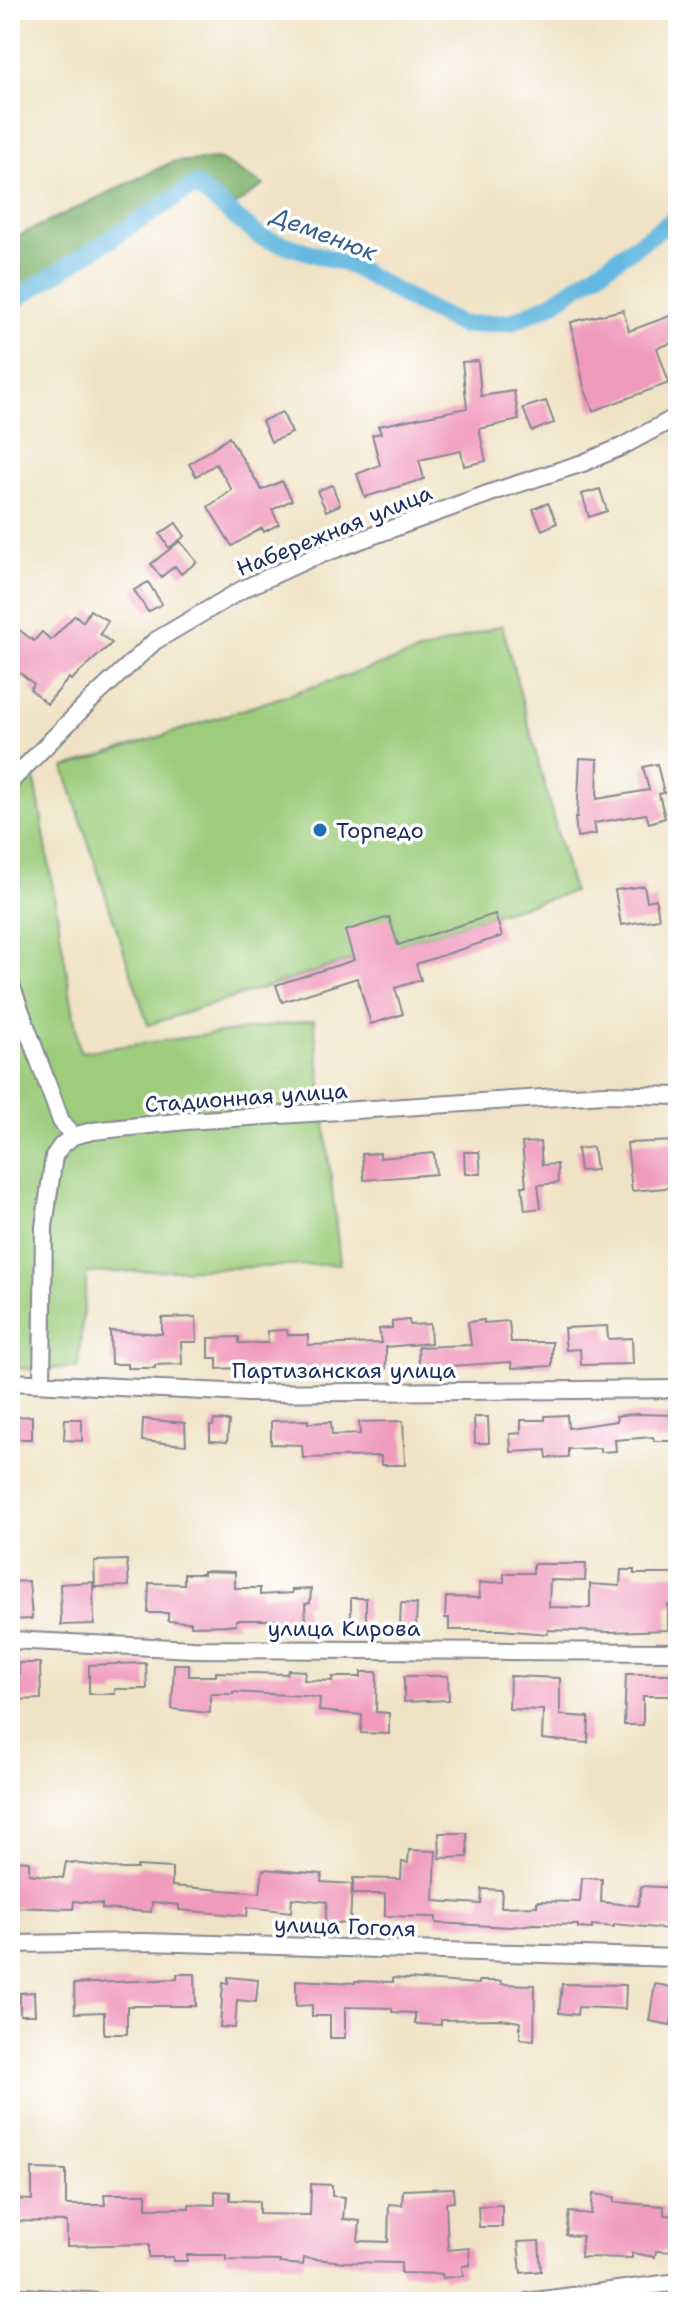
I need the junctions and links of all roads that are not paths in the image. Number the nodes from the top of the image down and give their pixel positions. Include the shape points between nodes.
1 (678, 416) edge
2 (10, 782) edge
3 (10, 982) edge
4 (678, 1096) edge
5 (73, 1136) junction
6 (10, 1382) edge
7 (42, 1383) junction
8 (678, 1389) edge
9 (10, 1640) edge
10 (678, 1652) edge
11 (10, 1944) edge
12 (678, 1958) edge
13 (678, 2282) edge
14 (10, 2296) edge
15 (100, 2302) edge
16 (527, 2302) edge

1 - 2 street, Набережная улица via 583,463 311,558 243,589 155,641
3 - 5 street via 61,1121
4 - 5 street, Стадионная улица via 605,1094 186,1121
5 - 7 street via 54,1156 44,1227
6 - 7 street, Партизанская улица
7 - 8 street, Партизанская улица via 248,1393
9 - 10 street, улица Кирова via 193,1649
11 - 12 street, улица Гоголя via 145,1942
13 - 16 street
14 - 15 street

